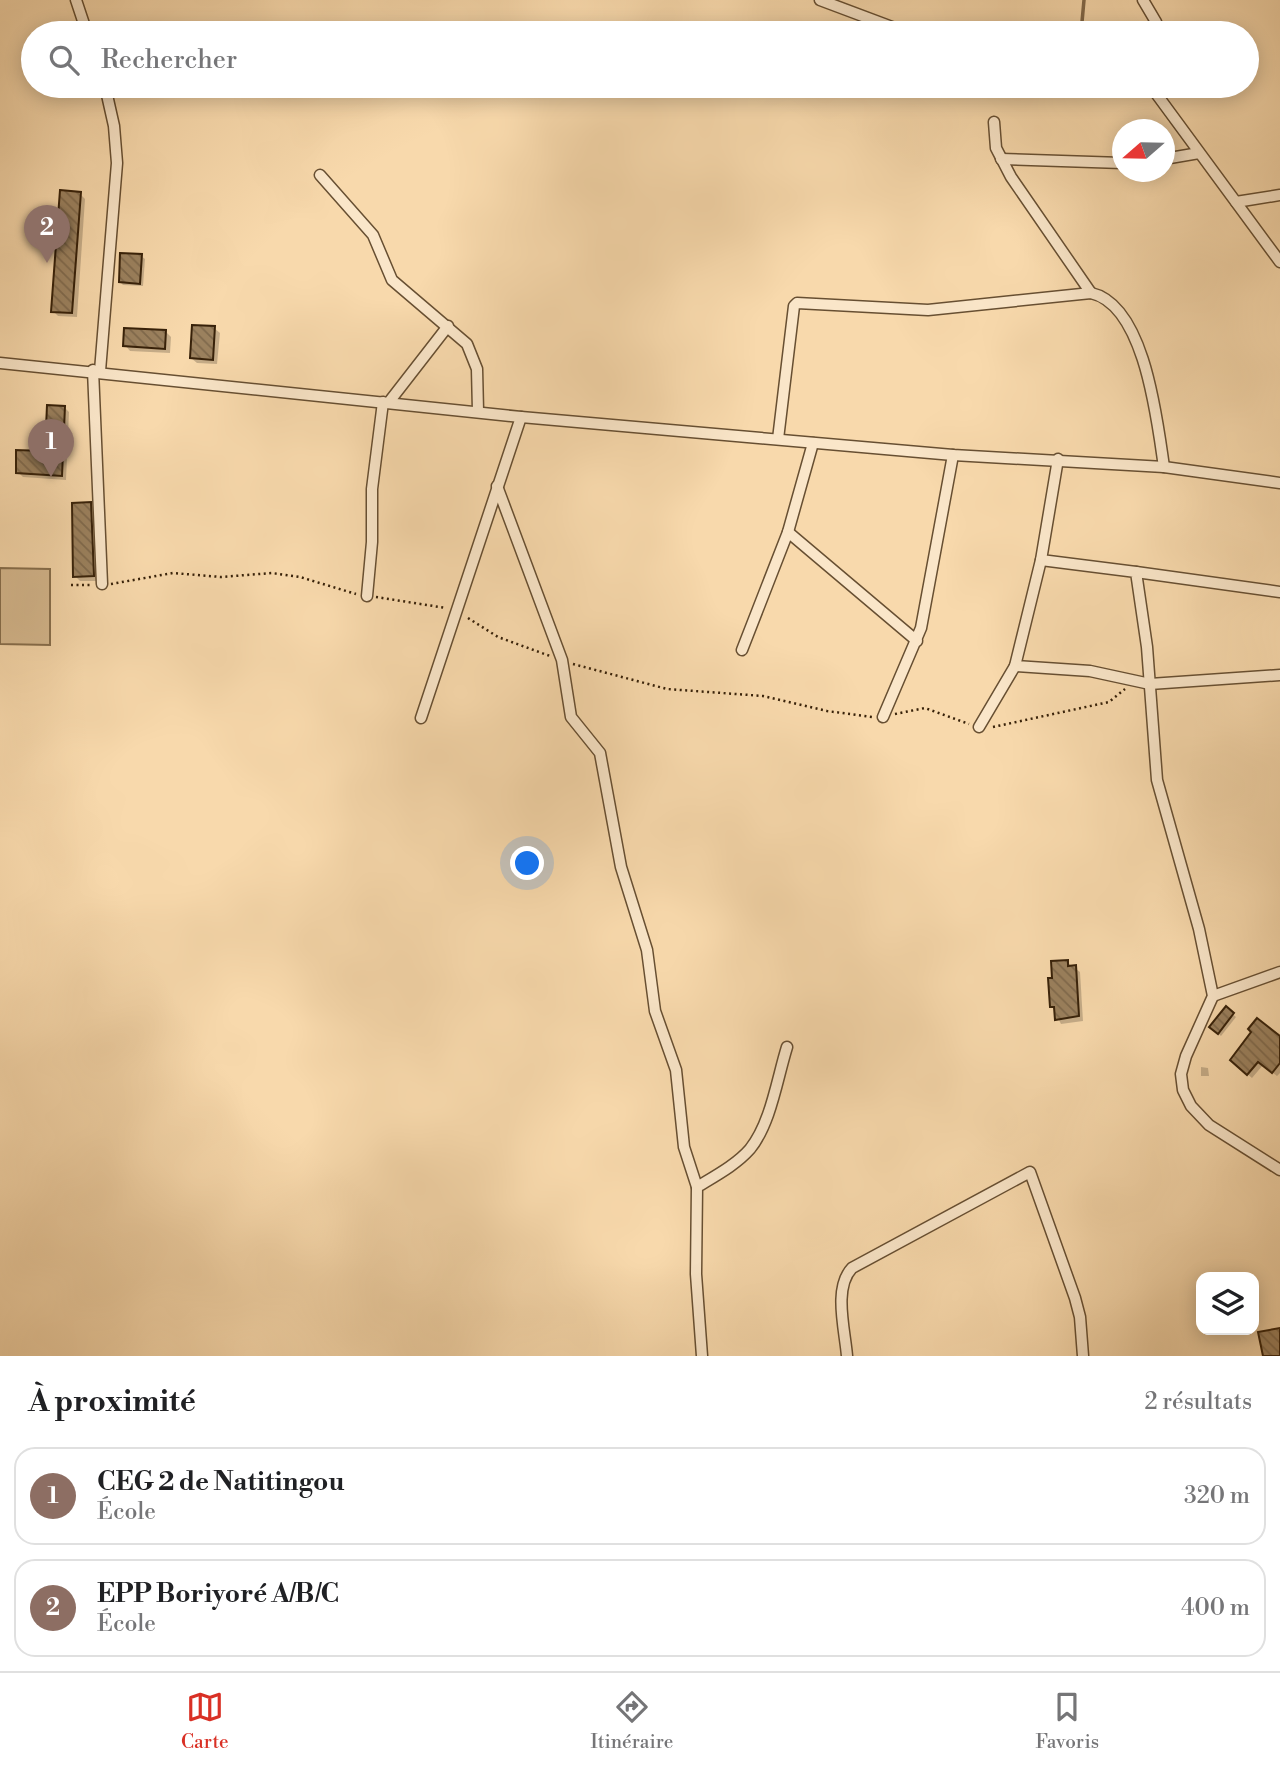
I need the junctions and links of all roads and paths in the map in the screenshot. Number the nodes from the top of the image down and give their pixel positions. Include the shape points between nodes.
1 (76, 0) edge
2 (820, 0) edge
3 (1146, 2) edge
4 (83, 21) edge
5 (876, 21) edge
6 (1154, 21) edge
7 (108, 98) edge
8 (1161, 98) edge
9 (994, 122) dead end
10 (1199, 153) junction
11 (1175, 157) edge
12 (1001, 159) junction
13 (1112, 163) edge
14 (320, 175) dead end
15 (1280, 195) edge
16 (1236, 202) junction
17 (1280, 262) edge
18 (1091, 293) junction
19 (448, 326) junction
20 (0, 363) edge
21 (96, 370) junction
22 (386, 402) junction
23 (478, 411) junction
24 (521, 417) junction
25 (778, 439) junction
26 (813, 443) junction
27 (953, 455) junction
28 (1058, 459) junction
29 (1164, 467) junction
30 (1280, 483) edge
31 (497, 486) junction
32 (788, 532) junction
33 (1041, 560) junction
34 (1136, 572) junction
35 (102, 584) junction
36 (71, 585) dead end
37 (1280, 592) edge
38 (367, 596) junction
39 (455, 610) junction
40 (917, 641) junction
41 (742, 650) dead end
42 (562, 660) junction
43 (1015, 666) junction
44 (1280, 675) edge
45 (1131, 680) junction
46 (1150, 684) junction
47 (883, 717) junction
48 (421, 718) dead end
49 (979, 727) junction
50 (1280, 972) edge
51 (1213, 996) junction
52 (787, 1047) dead end
53 (1280, 1170) edge
54 (697, 1187) junction
55 (702, 1356) edge
56 (847, 1356) edge
57 (1083, 1356) edge

1 - 4 street
2 - 5 street
3 - 6 street
7 - 21 street via 117,163
8 - 10 street
9 - 12 street
10 - 11 street
10 - 16 street
12 - 13 street
12 - 18 street
14 - 19 street via 373,235 393,281
15 - 16 street
16 - 17 street
18 - 25 street via 929,310 797,303
18 - 29 street via 1117,306 1128,325 1150,385
19 - 22 street
19 - 23 street via 474,356
20 - 21 street
21 - 22 street
21 - 35 street
22 - 23 street
22 - 38 street via 372,489
23 - 24 street
24 - 25 street
24 - 31 street
25 - 26 street
26 - 27 street
26 - 32 street
27 - 28 street
27 - 40 street
28 - 29 street
28 - 33 street
29 - 30 street
31 - 39 street
31 - 42 street
32 - 40 street
32 - 41 street
33 - 34 street
33 - 43 street
34 - 37 street
34 - 46 street
35 - 36 path
35 - 38 path via 173,573 221,577 272,573
38 - 39 path
39 - 42 path via 498,637
39 - 48 street
40 - 47 street
42 - 47 path via 667,689 763,696 827,711
42 - 54 street via 571,717 600,753 621,867 647,950 655,1011 676,1070 684,1147
43 - 45 street via 1090,671
43 - 49 street
44 - 46 street
45 - 46 street
45 - 49 path via 1120,696 1109,702 1000,727
46 - 51 street via 1157,780
47 - 49 path via 925,708
50 - 51 street
51 - 53 street via 1186,1056 1181,1074 1184,1090 1191,1106 1209,1125
52 - 54 street via 763,1123 750,1148
54 - 55 street via 696,1274
56 - 57 street via 844,1276 1030,1172 1075,1298

